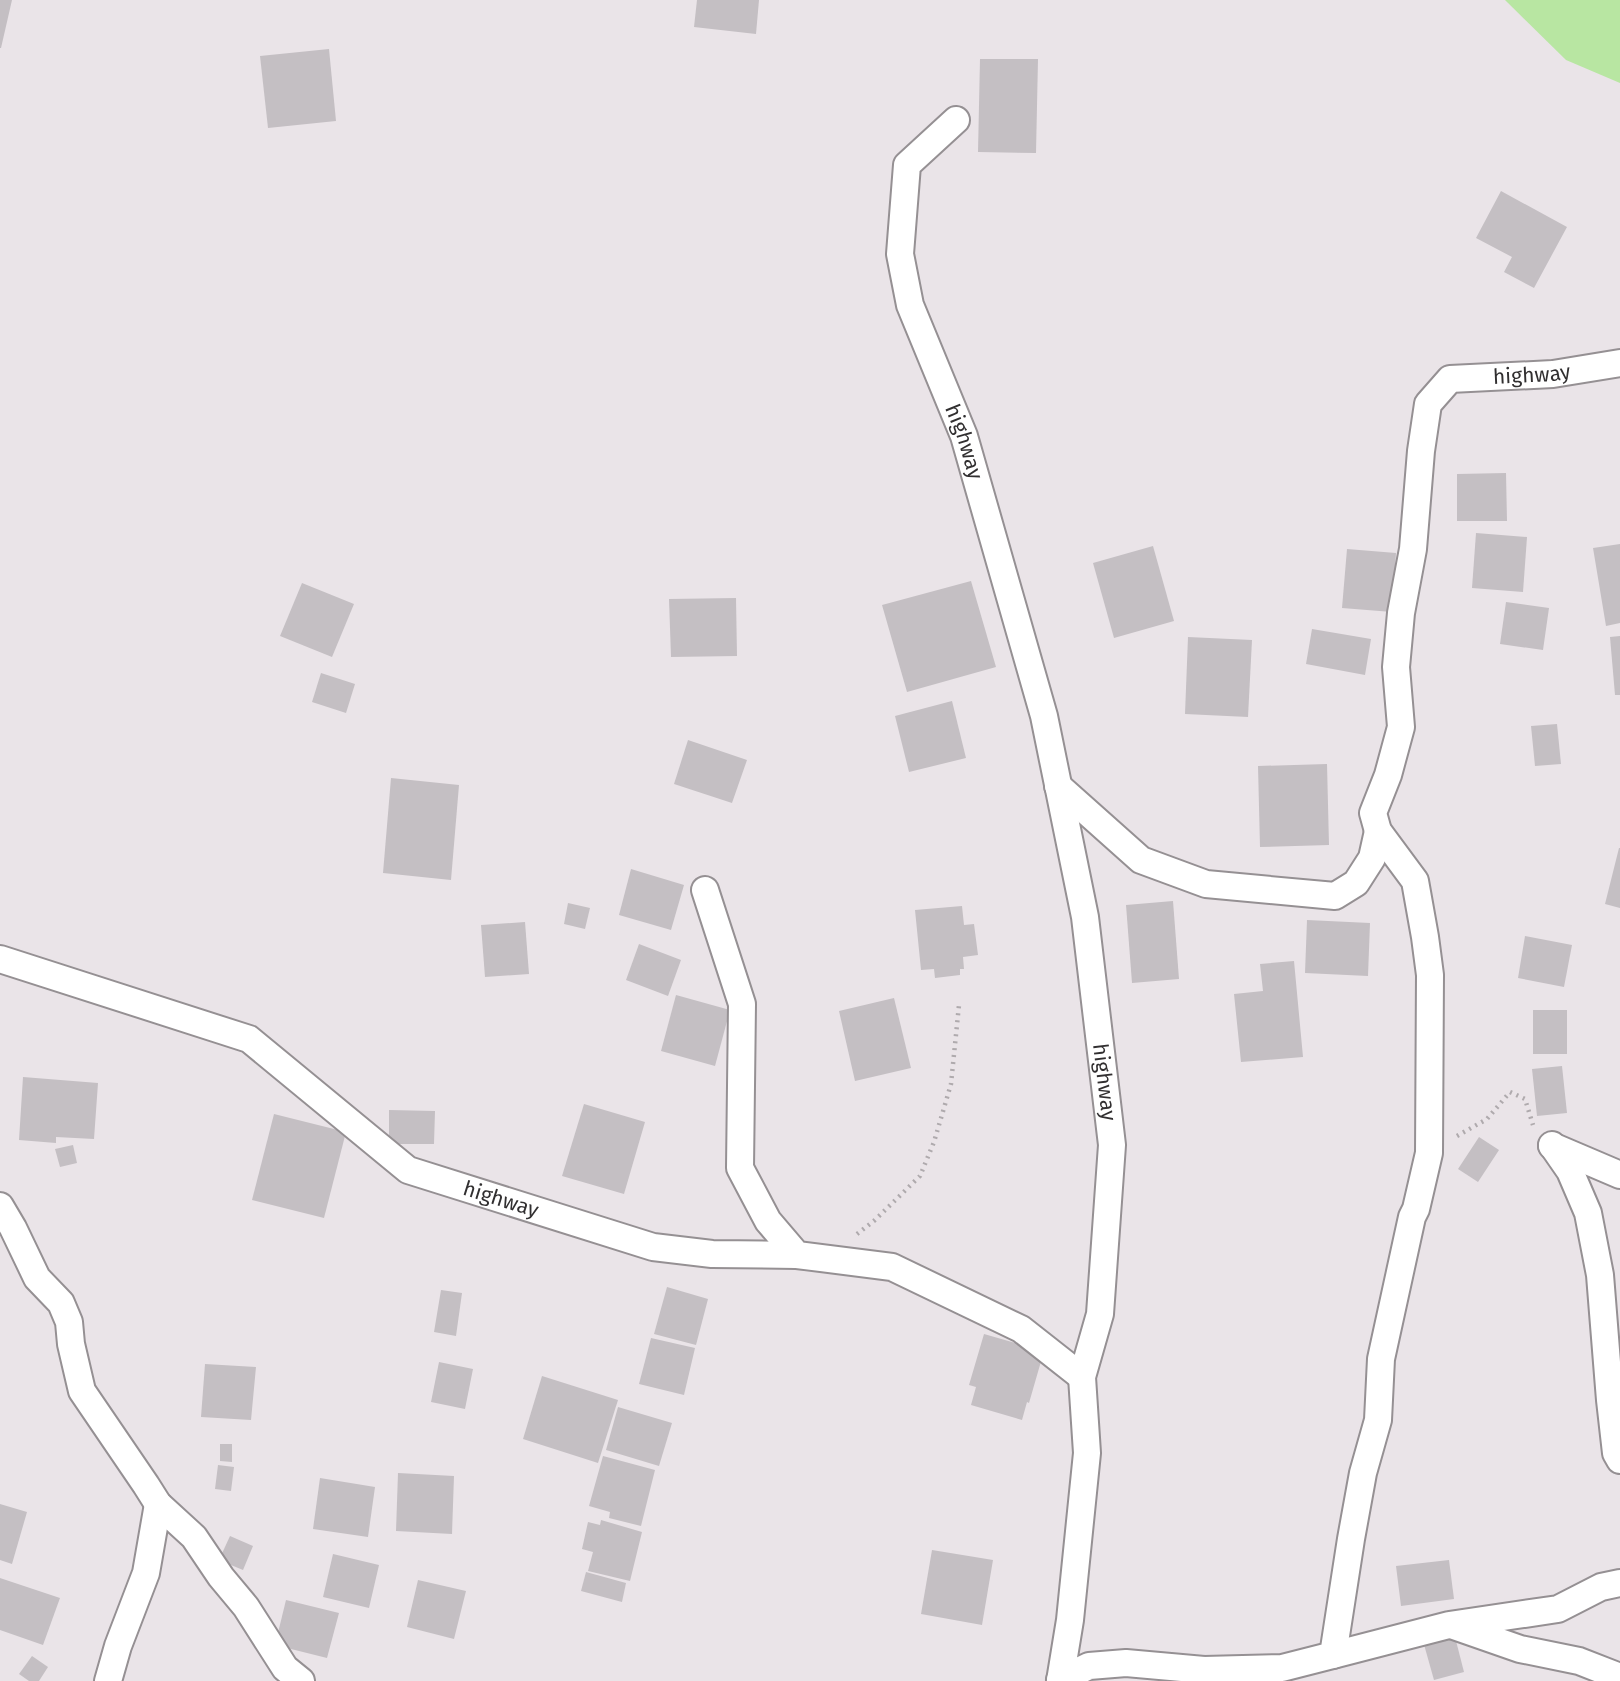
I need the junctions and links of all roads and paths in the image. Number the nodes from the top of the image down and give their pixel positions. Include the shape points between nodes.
1 (956, 120) dead end
2 (1620, 363) edge
3 (1058, 786) junction
4 (1378, 831) junction
5 (705, 890) dead end
6 (0, 959) edge
7 (959, 1005) dead end
8 (1550, 1145) junction
9 (1429, 1153) junction
10 (1620, 1175) edge
11 (0, 1206) edge
12 (797, 1255) junction
13 (826, 1258) junction
14 (1082, 1377) junction
15 (1620, 1460) edge
16 (158, 1504) junction
17 (1620, 1583) edge
18 (1449, 1625) junction
19 (1333, 1655) junction
20 (1620, 1677) edge
21 (108, 1681) edge
22 (302, 1681) edge
23 (1060, 1681) edge

1 - 3 street, highway via 907,165 900,254 910,304 964,436 1044,716
2 - 4 street, highway via 1553,374 1450,379 1428,404 1396,667 1401,727 1373,813
3 - 4 street, highway via 1141,860 1206,884 1335,896 1356,883 1371,858
3 - 14 street, highway via 1085,917 1112,1145 1100,1314
4 - 9 street via 1415,881 1426,937
5 - 12 street via 742,1004 740,1168 768,1222
6 - 12 street, highway via 249,1039 408,1170 653,1248
7 - 13 path via 951,1084 920,1176 875,1220
8 - 9 path via 1531,1122 1525,1100 1510,1092 1487,1119
8 - 10 street
8 - 15 street via 1570,1171 1588,1213 1600,1275
9 - 19 street via 1381,1359 1378,1420 1363,1472
11 - 16 street via 37,1278 61,1303 82,1391
12 - 13 street, highway
13 - 14 street, highway via 892,1267 1021,1329
14 - 23 street, highway via 1087,1453
16 - 21 street via 146,1573
16 - 22 street via 194,1537 285,1668
17 - 18 street via 1601,1587 1558,1609
18 - 19 street
18 - 20 street
19 - 23 street via 1282,1668 1089,1666

